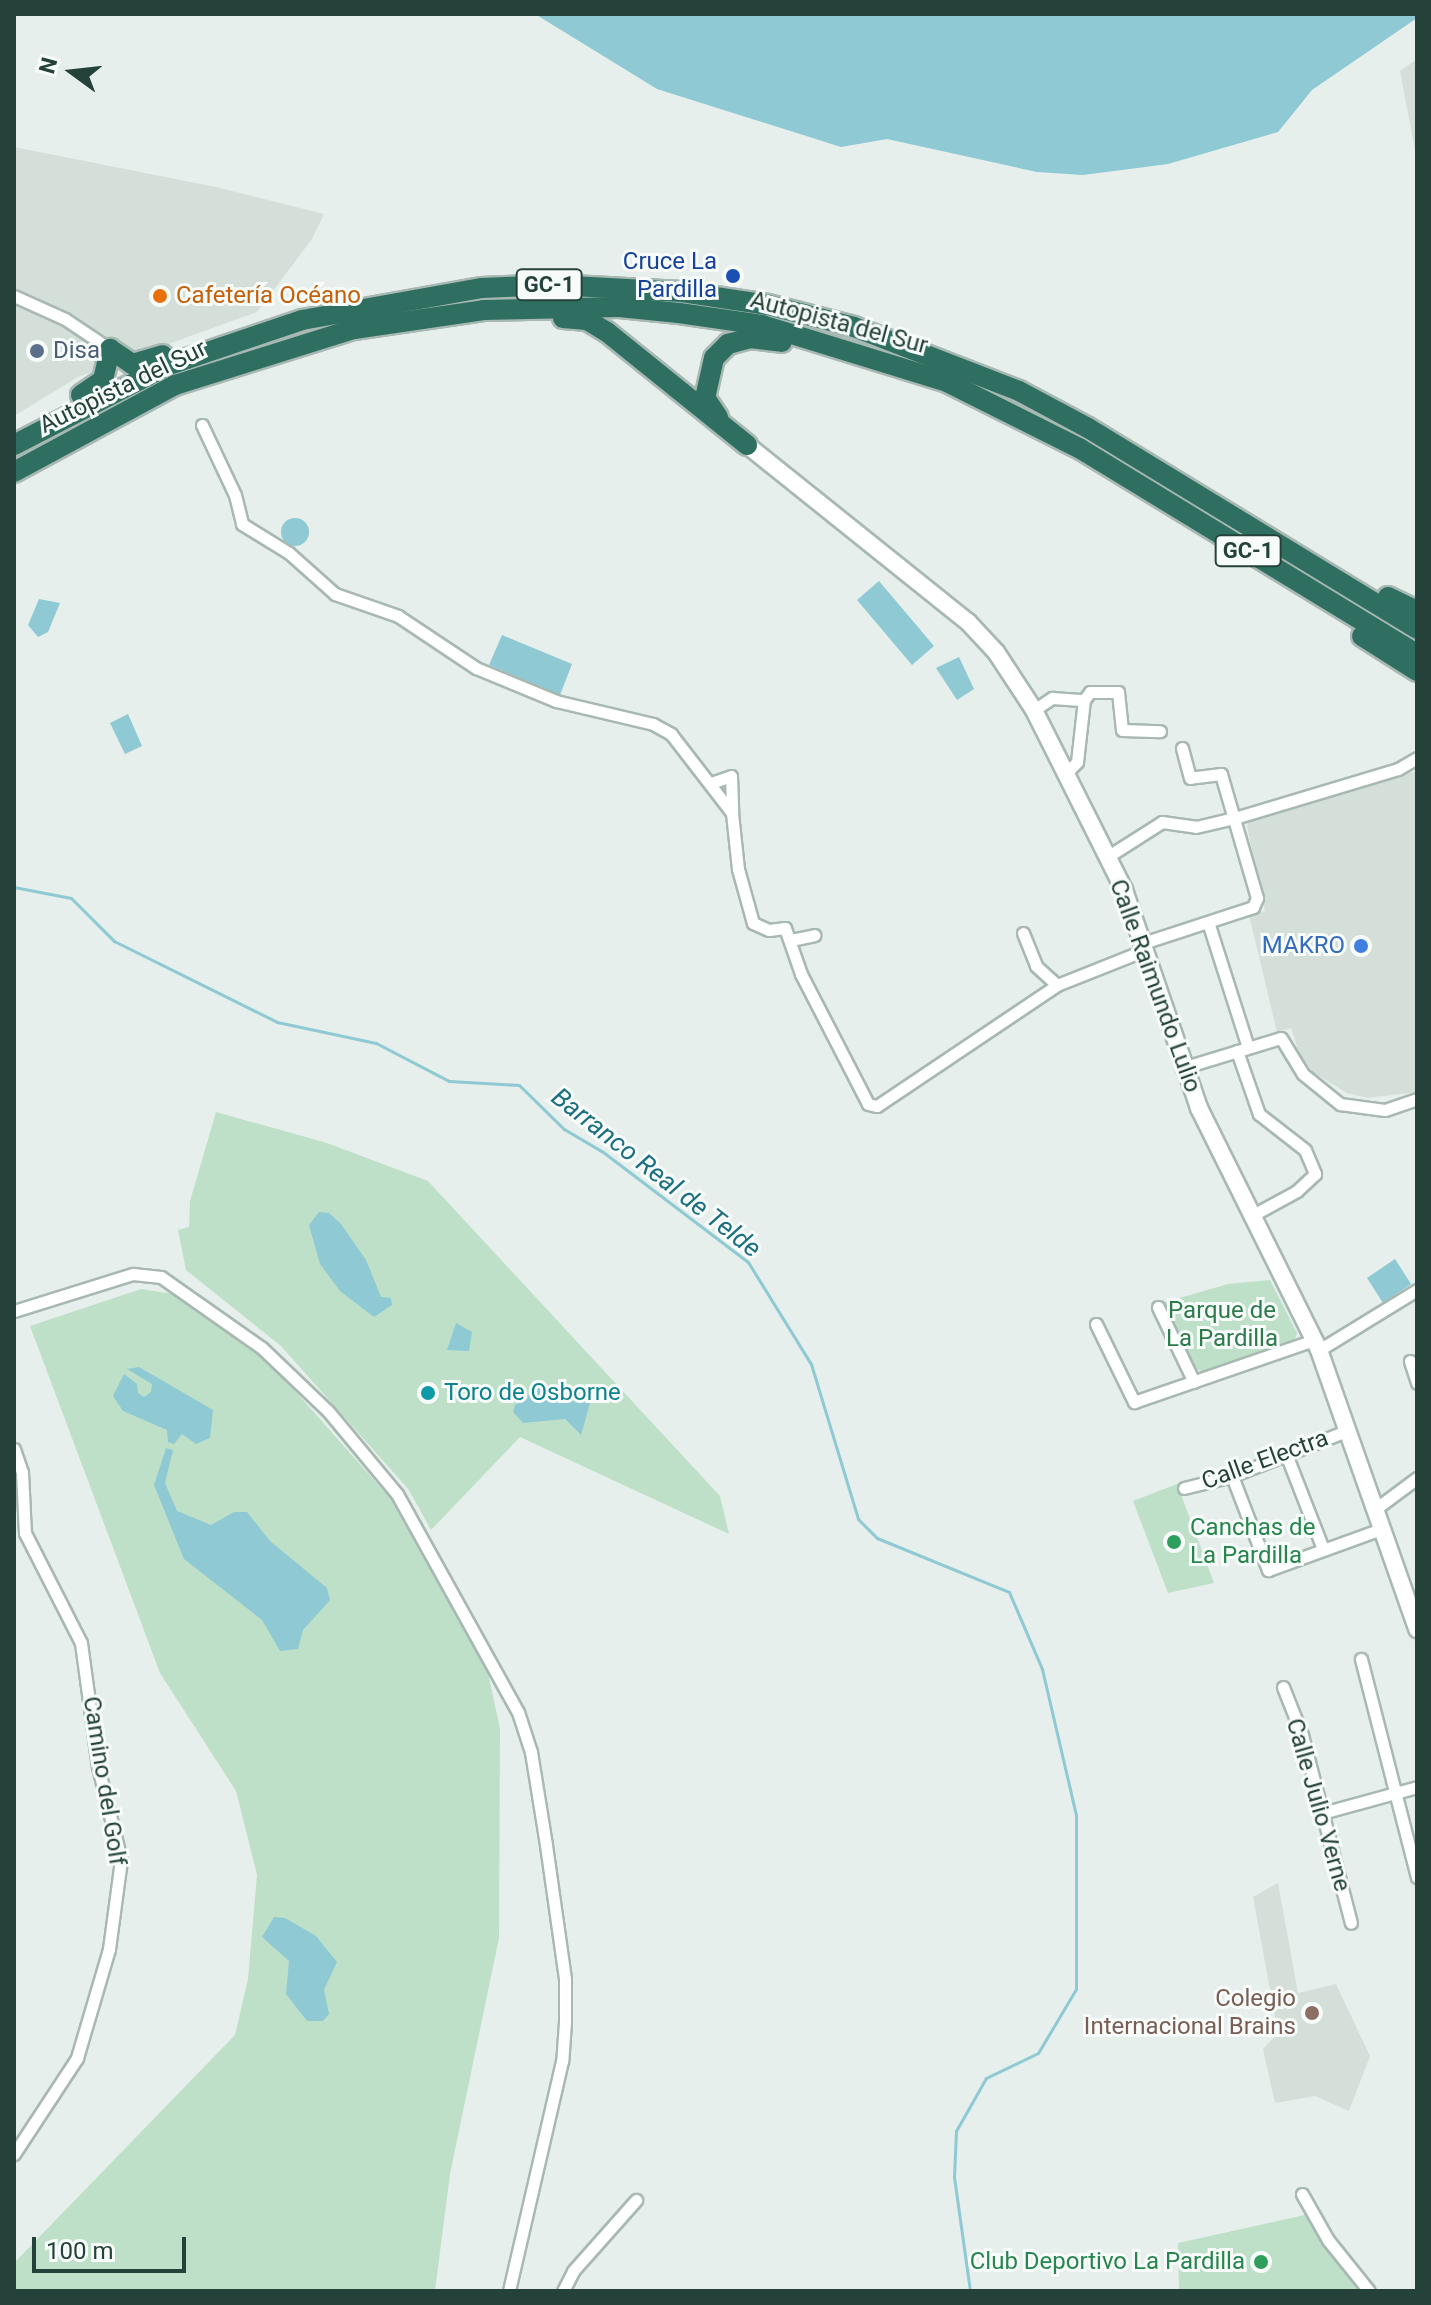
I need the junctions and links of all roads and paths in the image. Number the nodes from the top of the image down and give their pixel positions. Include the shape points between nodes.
1 (14, 296) edge
2 (425, 316) junction
3 (212, 348) junction
4 (110, 349) junction
5 (847, 349) junction
6 (202, 425) dead end
7 (1088, 428) junction
8 (14, 435) edge
9 (14, 445) edge
10 (747, 445) junction
11 (1079, 448) junction
12 (14, 472) edge
13 (1417, 611) edge
14 (1417, 629) edge
15 (1417, 654) edge
16 (1417, 671) edge
17 (1084, 700) junction
18 (1034, 710) junction
19 (1160, 731) dead end
20 (1182, 748) dead end
21 (1417, 758) edge
22 (1068, 771) junction
23 (711, 783) junction
24 (732, 813) junction
25 (1238, 817) junction
26 (1107, 857) junction
27 (1208, 922) junction
28 (1023, 933) dead end
29 (814, 935) dead end
30 (791, 940) junction
31 (1144, 947) junction
32 (1057, 985) junction
33 (1242, 1049) junction
34 (1182, 1068) junction
35 (1417, 1099) edge
36 (1251, 1216) junction
37 (1417, 1290) edge
38 (1158, 1307) dead end
39 (14, 1311) edge
40 (1096, 1324) dead end
41 (1316, 1345) junction
42 (1410, 1361) dead end
43 (1194, 1382) junction
44 (1417, 1383) edge
45 (1346, 1431) junction
46 (14, 1449) edge
47 (1286, 1454) junction
48 (1232, 1476) junction
49 (1417, 1478) edge
50 (1184, 1488) dead end
51 (1374, 1510) junction
52 (1381, 1529) junction
53 (1323, 1549) junction
54 (1417, 1629) edge
55 (1361, 1659) dead end
56 (1283, 1687) dead end
57 (1417, 1787) edge
58 (1396, 1792) junction
59 (1322, 1813) junction
60 (1417, 1877) edge
61 (1351, 1923) dead end
62 (14, 2154) edge
63 (1302, 2194) dead end
64 (636, 2200) dead end
65 (509, 2291) edge
66 (563, 2291) edge
67 (1369, 2291) edge

1 - 4 street via 65,319
2 - 5 highway, Autopista del Sur / GC-1 via 619,307 762,325
2 - 10 highway via 463,322 587,320
2 - 12 highway, Autopista del Sur / GC-1 via 301,341 214,370 109,417
3 - 4 highway via 185,346 139,364
3 - 7 highway, Autopista del Sur / GC-1 via 302,320 425,295 540,286 621,287 768,305 854,327 954,362
3 - 9 highway, Autopista del Sur / GC-1 via 100,397
4 - 8 highway via 103,380
5 - 10 highway via 816,350 770,339 728,344 714,358 705,398
5 - 11 highway, Autopista del Sur / GC-1 via 947,382
6 - 23 street via 230,482 242,524 289,553 335,594 398,616 476,668 556,701 662,727
7 - 13 highway via 1202,485
7 - 14 highway, Autopista del Sur / GC-1
10 - 18 street, Calle Raimundo Lulio via 968,622 996,652
11 - 15 highway, Autopista del Sur / GC-1
11 - 16 highway via 1179,521
17 - 18 street via 1052,698
17 - 19 street via 1090,692 1118,692 1122,730
17 - 22 street via 1077,762
18 - 22 street, Calle Raimundo Lulio
20 - 25 street via 1190,778 1221,774
21 - 25 street via 1398,769
22 - 26 street, Calle Raimundo Lulio
23 - 24 street
23 - 24 street via 731,776
24 - 30 street via 738,869 753,923 769,930 785,928
25 - 26 street via 1196,827 1162,822
25 - 27 street via 1256,904
26 - 31 street, Calle Raimundo Lulio
27 - 31 street
27 - 33 street
28 - 32 street via 1036,966
29 - 30 street
30 - 32 street via 801,974 868,1104 877,1106
31 - 32 street
31 - 34 street, Calle Raimundo Lulio
33 - 34 street
33 - 35 street via 1281,1038 1303,1074 1340,1104 1385,1110
33 - 36 street via 1259,1114 1305,1150 1315,1174 1297,1191
34 - 36 street, Calle Raimundo Lulio
36 - 41 street, Calle Raimundo Lulio
37 - 41 street
38 - 43 street
39 - 65 street via 133,1274 161,1277 262,1348 328,1411 397,1494 518,1712 531,1752 546,1845 565,1979 565,2022 562,2061
40 - 43 street via 1134,1402
41 - 43 street
41 - 45 street, Calle Raimundo Lulio
42 - 44 street
45 - 47 street, Calle Electra
45 - 51 street, Calle Raimundo Lulio
46 - 62 street, Camino del Golf via 22,1472 25,1533 81,1643 98,1767 121,1860 109,1949 77,2058
47 - 48 street, Calle Electra
47 - 53 street
48 - 50 street, Calle Electra
48 - 53 street via 1268,1570
49 - 51 street
51 - 52 street, Calle Raimundo Lulio
52 - 53 street
52 - 54 street, Calle Raimundo Lulio
55 - 58 street
56 - 59 street, Calle Julio Verne
57 - 58 street
58 - 59 street
58 - 60 street
59 - 61 street, Calle Julio Verne
63 - 67 street via 1328,2240
64 - 66 street via 573,2271

